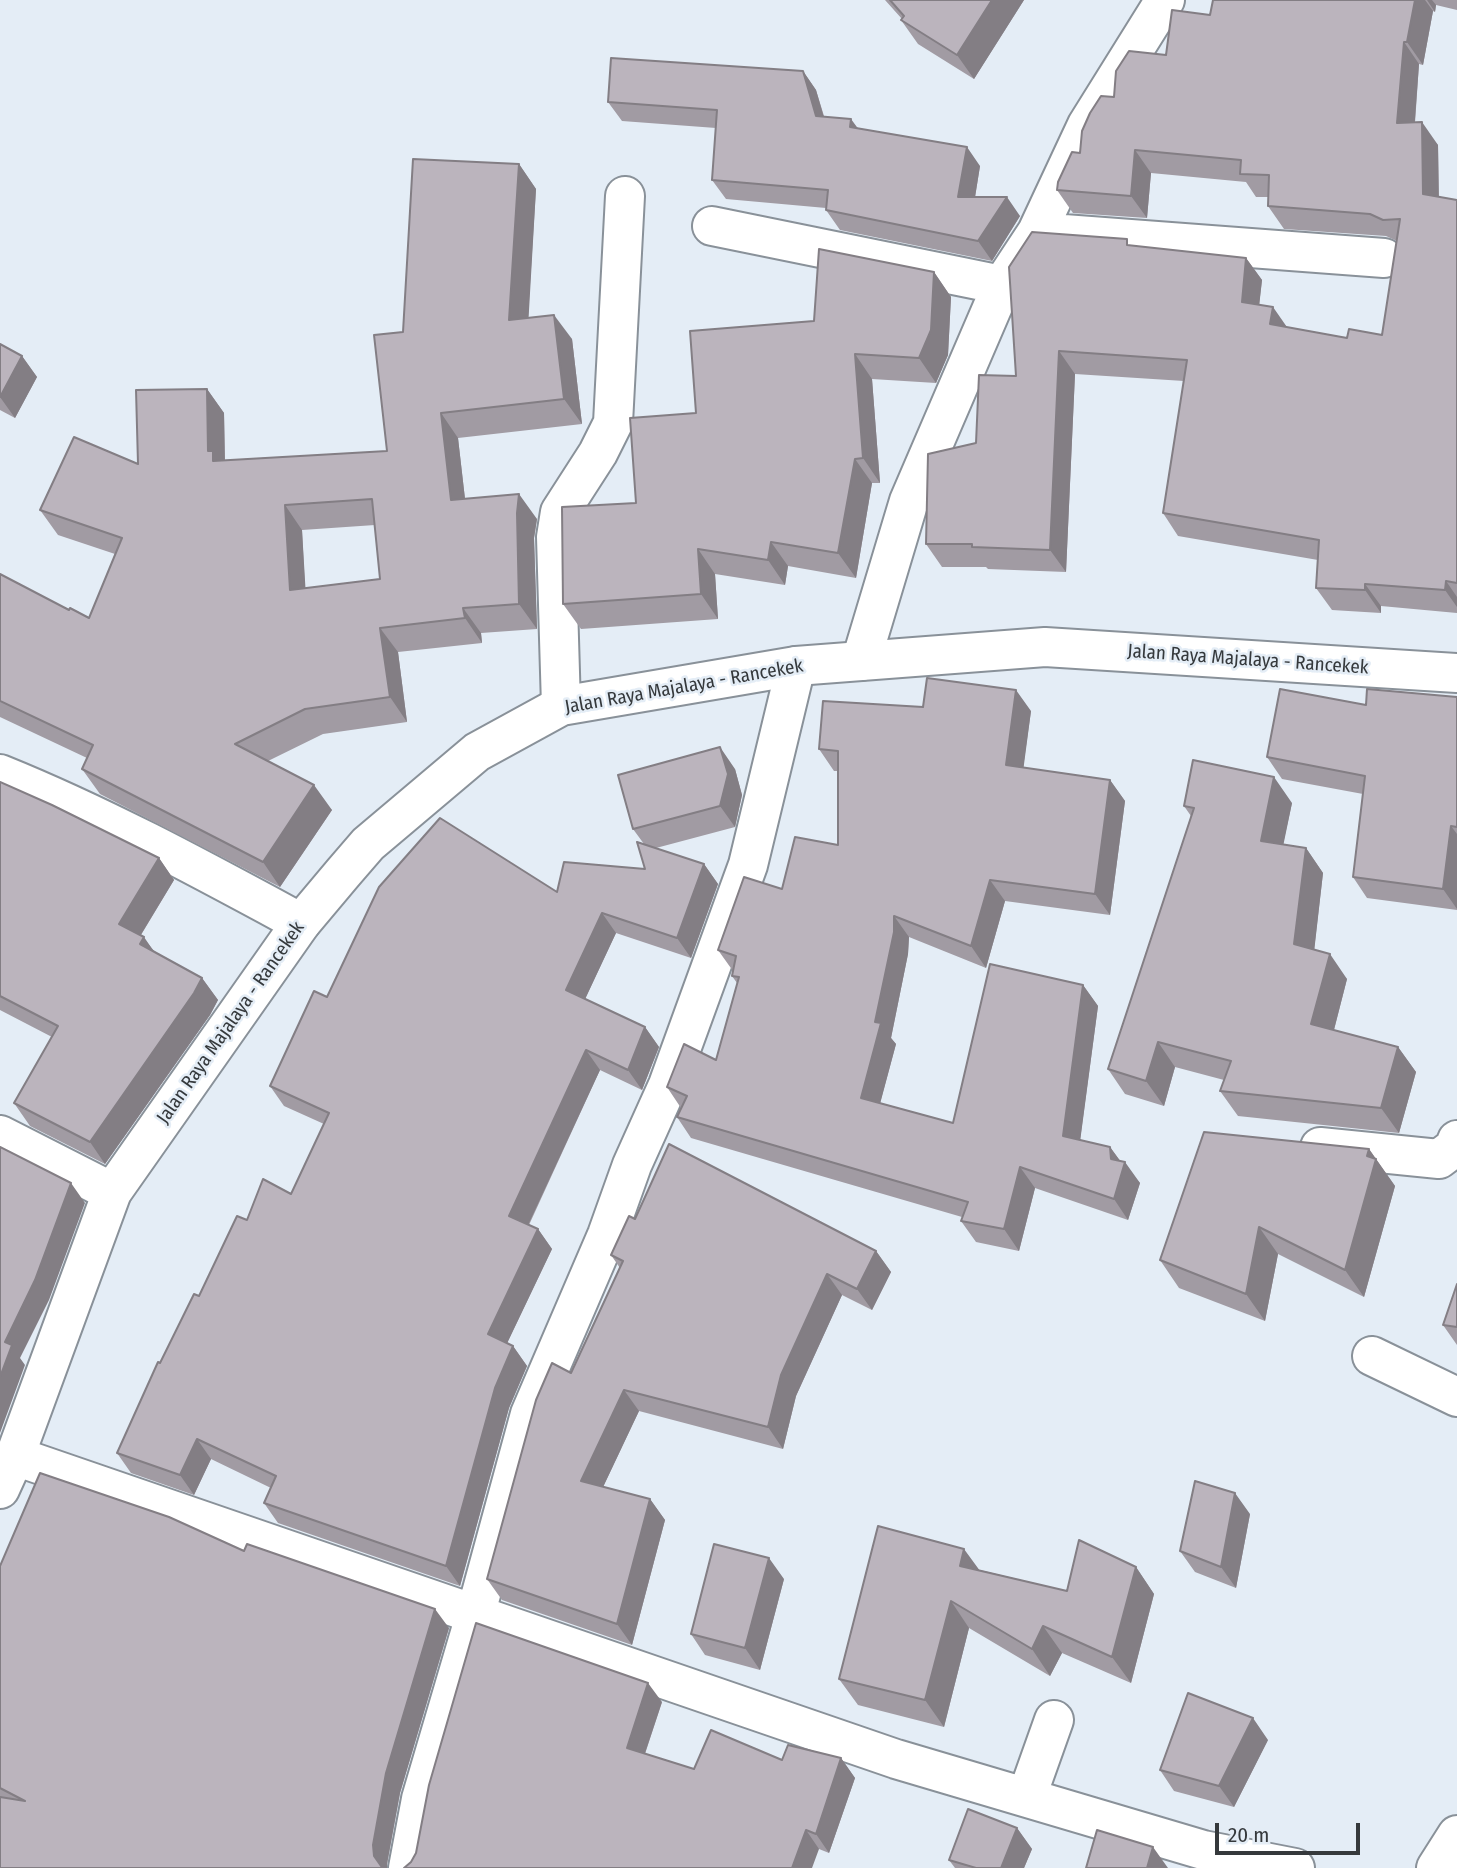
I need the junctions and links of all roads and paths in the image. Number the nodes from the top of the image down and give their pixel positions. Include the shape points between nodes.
1 (1165, 0) edge
2 (625, 196) dead end
3 (712, 226) dead end
4 (1037, 232) junction
5 (1384, 257) dead end
6 (1002, 285) junction
7 (861, 661) junction
8 (796, 666) junction
9 (1457, 673) edge
10 (561, 706) junction
11 (0, 774) edge
12 (301, 923) junction
13 (0, 1135) edge
14 (1457, 1140) edge
15 (1280, 1143) edge
16 (112, 1192) junction
17 (1372, 1356) dead end
18 (1457, 1397) edge
19 (8, 1472) edge
20 (475, 1616) junction
21 (1054, 1720) dead end
22 (1027, 1796) junction
23 (1457, 1835) edge
24 (408, 1868) edge
25 (1295, 1868) edge
26 (1436, 1868) edge

1 - 4 street via 1087,125
2 - 10 street via 613,423 561,512 556,537
3 - 6 street
4 - 5 street
4 - 6 street
6 - 7 street via 909,501
7 - 8 street, Jalan Raya Majalaya - Rancekek
7 - 9 street, Jalan Raya Majalaya - Rancekek via 1045,647
8 - 10 street, Jalan Raya Majalaya - Rancekek
8 - 20 street via 748,866 668,1085 530,1414
10 - 12 street, Jalan Raya Majalaya - Rancekek via 477,752 368,844
11 - 12 street via 186,861
12 - 16 street, Jalan Raya Majalaya - Rancekek
13 - 16 street
14 - 15 street via 1439,1159
16 - 19 street, Jalan Raya Majalaya - Rancekek
17 - 18 street
19 - 20 street
20 - 22 street via 896,1759
20 - 24 street via 421,1799
21 - 22 street
22 - 25 street via 1203,1850
23 - 26 street

